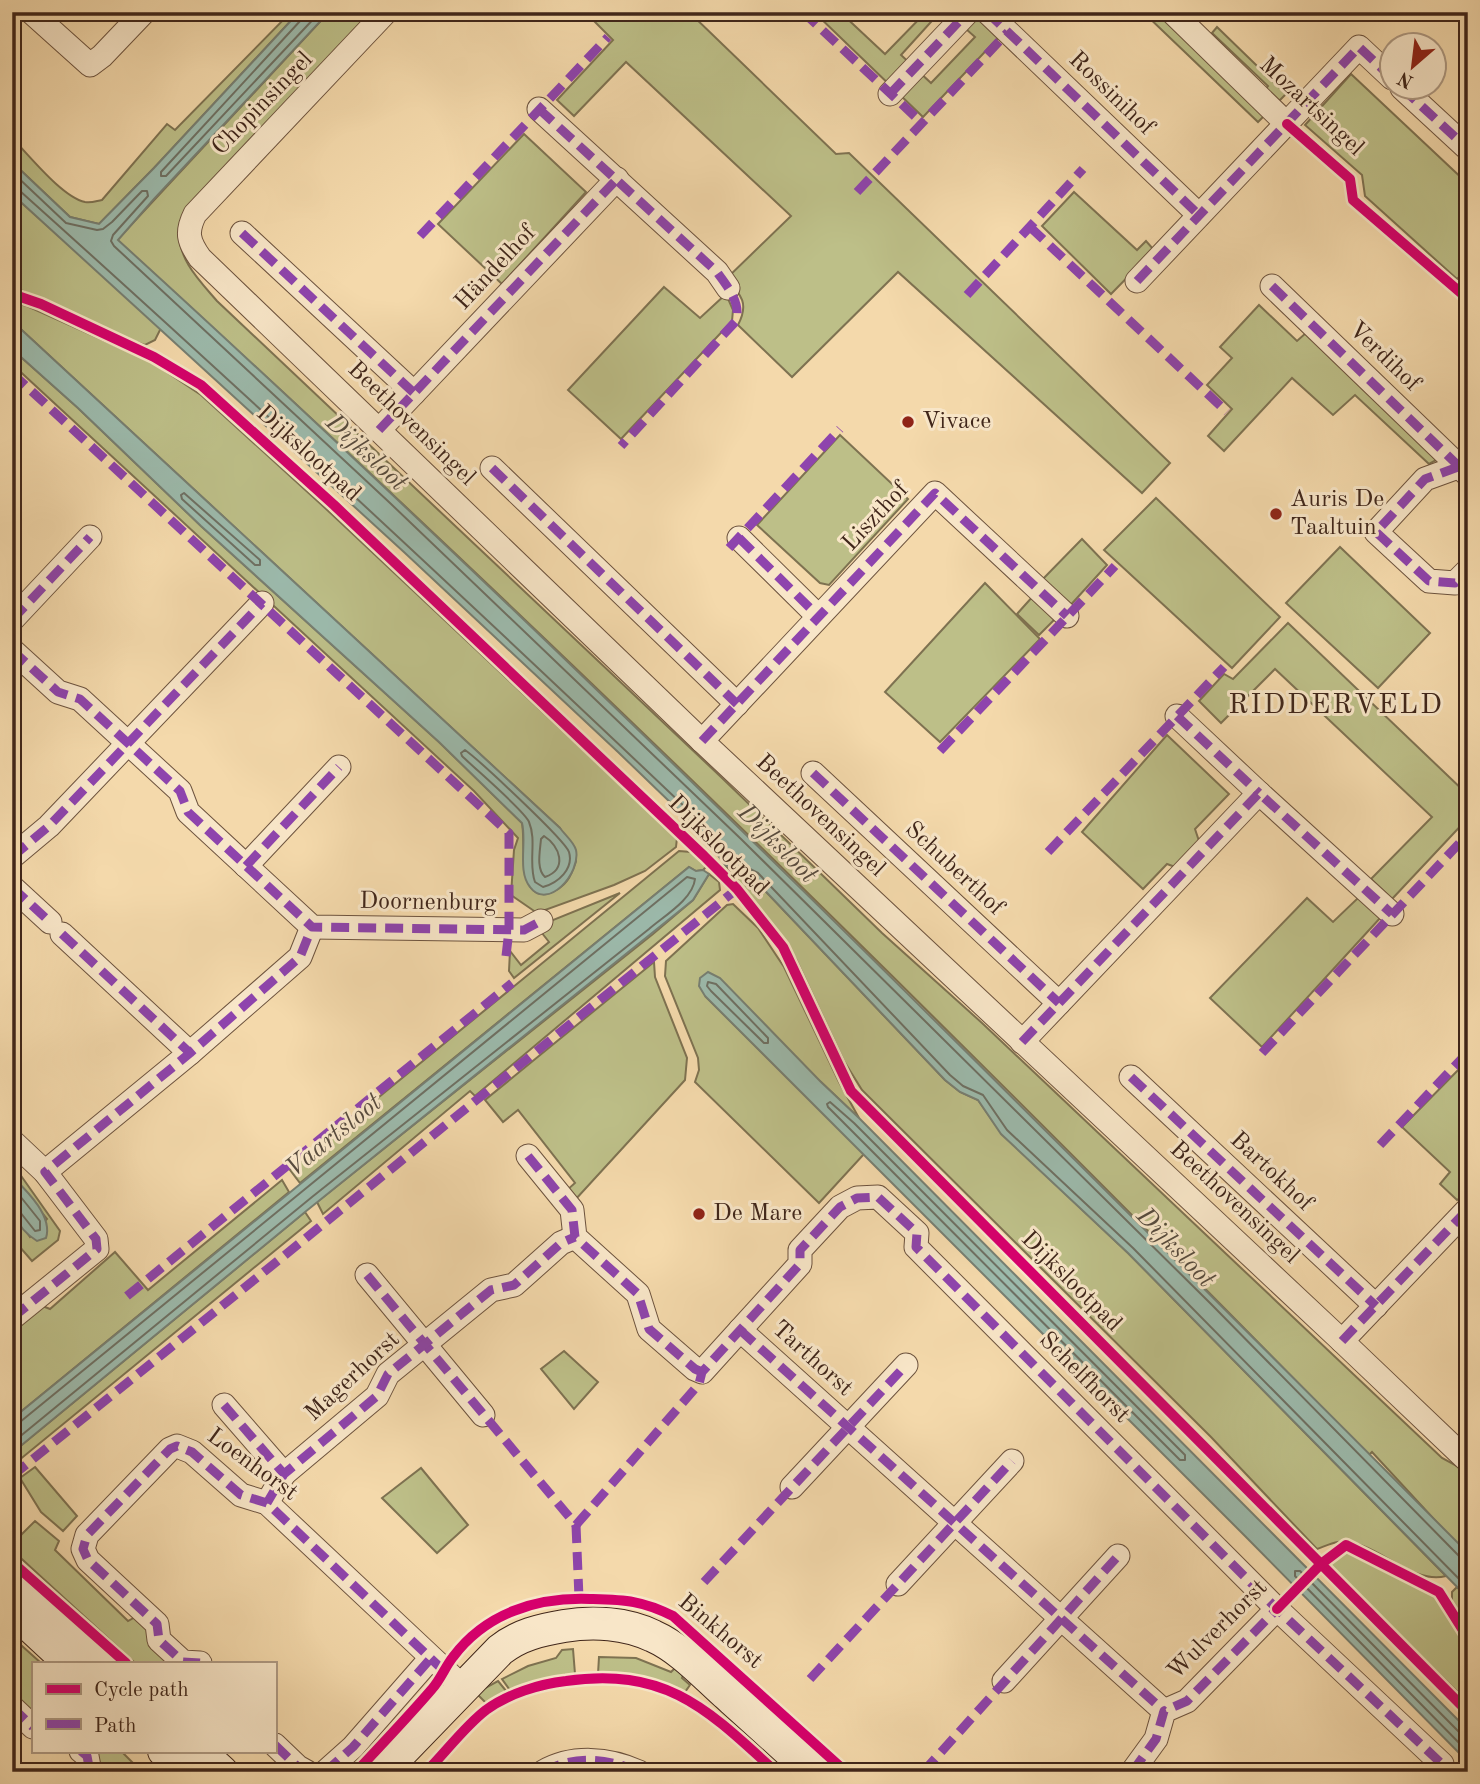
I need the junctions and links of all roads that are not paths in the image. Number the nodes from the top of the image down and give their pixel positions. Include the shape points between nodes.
1 (31, 12) edge
2 (144, 12) edge
3 (386, 12) edge
4 (968, 12) edge
5 (987, 12) edge
6 (1172, 12) edge
7 (1378, 65) edge
8 (890, 94) dead end
9 (1417, 102) edge
10 (539, 109) dead end
11 (1287, 124) junction
12 (1468, 149) edge
13 (617, 179) junction
14 (207, 201) joint
15 (1199, 215) junction
16 (242, 233) dead end
17 (1137, 281) dead end
18 (1272, 286) dead end
19 (728, 288) dead end
20 (414, 393) junction
21 (379, 429) junction
22 (492, 468) dead end
23 (1463, 471) edge
24 (90, 537) dead end
25 (738, 538) dead end
26 (1468, 570) edge
27 (262, 603) dead end
28 (818, 616) junction
29 (1067, 616) dead end
30 (12, 620) edge
31 (12, 650) edge
32 (737, 704) junction
33 (1177, 716) dead end
34 (702, 741) junction
35 (127, 743) junction
36 (339, 767) dead end
37 (813, 773) dead end
38 (1259, 793) junction
39 (12, 857) edge
40 (246, 866) junction
41 (12, 887) edge
42 (1392, 914) dead end
43 (541, 921) dead end
44 (312, 927) junction
45 (1059, 1003) junction
46 (1022, 1042) junction
47 (190, 1053) junction
48 (1131, 1077) dead end
49 (12, 1141) edge
50 (528, 1156) dead end
51 (45, 1172) junction
52 (1468, 1209) edge
53 (575, 1237) junction
54 (367, 1275) dead end
55 (1376, 1306) junction
56 (12, 1318) edge
57 (740, 1330) junction
58 (1342, 1341) junction
59 (425, 1344) junction
60 (906, 1365) dead end
61 (224, 1405) dead end
62 (483, 1415) dead end
63 (848, 1427) junction
64 (1463, 1457) edge
65 (1012, 1461) dead end
66 (284, 1474) junction
67 (792, 1487) dead end
68 (267, 1503) junction
69 (953, 1523) junction
70 (1118, 1556) dead end
71 (12, 1579) edge
72 (898, 1584) dead end
73 (12, 1609) edge
74 (1276, 1609) junction
75 (1060, 1618) junction
76 (431, 1658) junction
77 (69, 1662) edge
78 (103, 1662) edge
79 (192, 1662) edge
80 (474, 1677) junction
81 (1004, 1681) dead end
82 (12, 1707) edge
83 (1164, 1711) junction
84 (32, 1726) edge
85 (276, 1746) edge
86 (82, 1752) edge
87 (165, 1752) edge
88 (200, 1752) edge
89 (388, 1769) edge
90 (1135, 1770) edge
91 (90, 1772) edge
92 (187, 1772) edge
93 (222, 1772) edge
94 (307, 1772) edge
95 (325, 1772) edge
96 (543, 1772) edge
97 (639, 1772) edge
98 (812, 1772) edge
99 (1435, 1772) edge

1 - 2 street via 90,65
3 - 14 street, Chopinsingel
4 - 8 street
5 - 15 street, Rossinihof
6 - 11 street, Mozartsingel
7 - 11 street via 1359,47
9 - 12 street
10 - 13 street
11 - 15 street
13 - 19 street via 717,272
13 - 20 street, Händelhof
14 - 21 street, Beethovensingel via 188,227 188,238 200,258
15 - 17 street
16 - 20 street
18 - 23 street, Verdihof
20 - 21 street, Händelhof
21 - 34 street, Beethovensingel
22 - 32 street
23 - 26 street, Verdihof via 1425,479 1376,532 1429,581 1455,583
24 - 30 street
25 - 28 street
27 - 35 street
28 - 29 street, Liszthof via 935,493
28 - 32 street, Liszthof
31 - 35 street via 58,692 80,699
32 - 34 street, Liszthof
33 - 38 street
34 - 46 street, Beethovensingel
35 - 39 street via 49,826
35 - 40 street via 180,791 188,812
36 - 40 street
37 - 45 street, Schuberthof
38 - 42 street
38 - 45 street
40 - 44 street
41 - 47 street
43 - 44 street, Doornenburg via 524,930
44 - 47 street via 300,957
45 - 46 street
46 - 58 street, Beethovensingel
47 - 51 street
48 - 55 street, Bartokhof
49 - 51 street
50 - 53 street via 572,1210
51 - 56 street via 96,1239 97,1249
52 - 55 street
53 - 57 street, Schelfhorst via 638,1294 649,1329 695,1369 702,1372
53 - 59 street, Magerhorst via 561,1243 514,1285 491,1290
54 - 59 street, Magerhorst
55 - 58 street
57 - 63 street, Tarthorst
57 - 74 street, Schelfhorst via 800,1265 800,1250 840,1206 857,1198 878,1197 917,1233 916,1247
58 - 64 street, Beethovensingel
59 - 62 street, Magerhorst
59 - 66 street, Magerhorst via 388,1374 377,1396
60 - 63 street, Tarthorst
61 - 66 street
63 - 67 street, Tarthorst
63 - 69 street, Tarthorst
65 - 69 street
66 - 68 street, Magerhorst
68 - 76 street, Loenhorst
68 - 79 street, Loenhorst via 241,1495 192,1451 177,1446 87,1535 83,1549 88,1560 157,1624 159,1640 183,1661
69 - 72 street
69 - 75 street, Tarthorst
70 - 75 street
71 - 78 street
73 - 77 street
74 - 83 street, Wulverhorst via 1187,1701
74 - 99 street, Schelfhorst via 1443,1764
75 - 81 street
75 - 83 street, Tarthorst
76 - 80 street, Loenhorst
76 - 95 street
80 - 89 street, Binkhorst
80 - 98 street, Binkhorst via 514,1639 536,1631 581,1623 632,1628 654,1636 696,1667
82 - 84 street
83 - 90 street, Wulverhorst via 1156,1739
85 - 94 street
86 - 91 street
87 - 92 street
88 - 93 street
96 - 97 street via 599,1760

